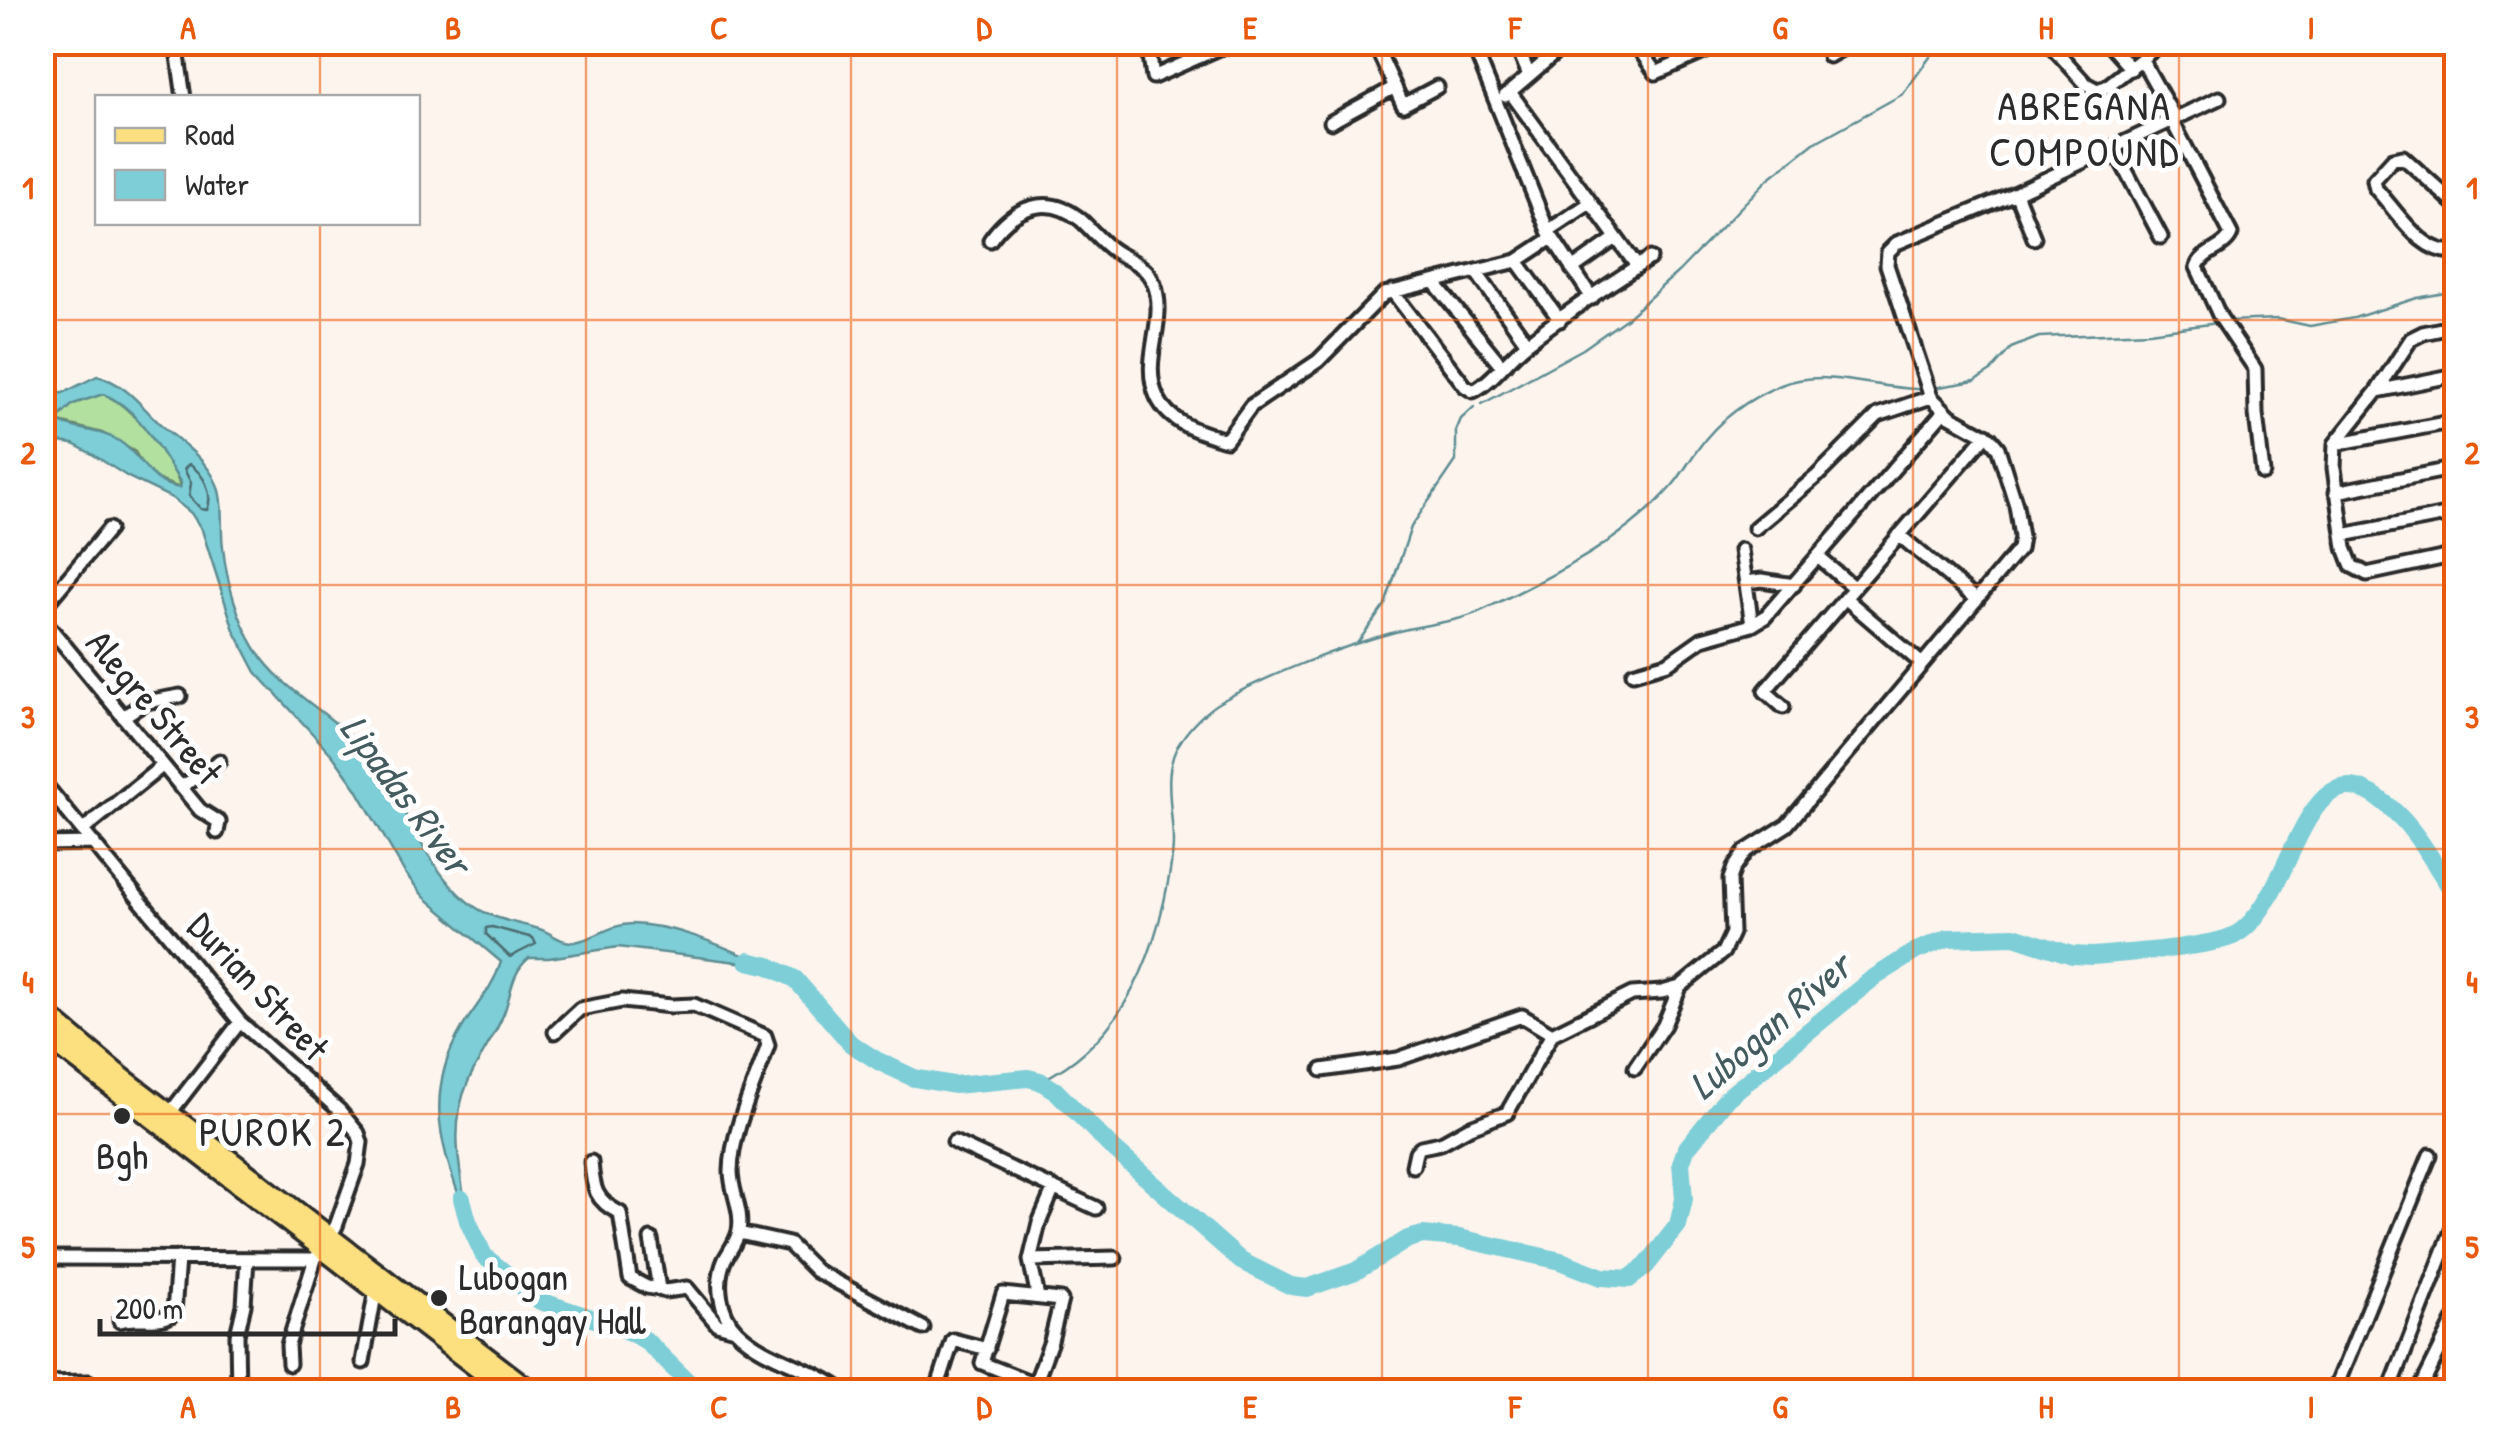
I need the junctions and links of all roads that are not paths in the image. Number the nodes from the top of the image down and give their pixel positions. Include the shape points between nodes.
1 (176, 42) edge
2 (1148, 42) edge
3 (1289, 42) edge
4 (1374, 42) edge
5 (1472, 42) edge
6 (1515, 42) edge
7 (1568, 42) edge
8 (1634, 42) edge
9 (1854, 42) edge
10 (2048, 42) edge
11 (2107, 42) edge
12 (2164, 42) edge
13 (1224, 44) edge
14 (1706, 50) dead end
15 (1829, 56) dead end
16 (2142, 60) junction
17 (2130, 68) junction
18 (1529, 76) junction
19 (1438, 87) dead end
20 (1395, 88) junction
21 (1510, 92) junction
22 (184, 95) edge
23 (2218, 98) dead end
24 (1498, 102) junction
25 (2172, 118) junction
26 (1331, 122) dead end
27 (2114, 148) junction
28 (2016, 193) junction
29 (1590, 203) junction
30 (2456, 205) edge
31 (1550, 235) junction
32 (2161, 237) dead end
33 (1616, 238) junction
34 (2034, 238) dead end
35 (990, 240) dead end
36 (2456, 251) edge
37 (1650, 258) dead end
38 (1517, 261) junction
39 (1637, 266) junction
40 (1572, 269) junction
41 (1476, 272) junction
42 (1434, 282) junction
43 (1392, 291) junction
44 (1592, 298) junction
45 (1560, 320) junction
46 (2456, 326) edge
47 (1528, 343) junction
48 (1501, 365) junction
49 (2456, 375) edge
50 (2377, 391) junction
51 (1931, 397) junction
52 (1944, 411) junction
53 (2456, 421) edge
54 (1986, 435) junction
55 (2335, 444) junction
56 (2456, 468) edge
57 (2262, 473) dead end
58 (2336, 492) junction
59 (2456, 514) edge
60 (1755, 528) dead end
61 (108, 530) dead end
62 (2342, 535) junction
63 (1899, 536) junction
64 (1742, 550) dead end
65 (2456, 555) edge
66 (1818, 556) junction
67 (1746, 582) junction
68 (1794, 585) junction
69 (1849, 593) junction
70 (1977, 600) junction
71 (42, 609) edge
72 (42, 618) edge
73 (1752, 624) junction
74 (1922, 664) junction
75 (1633, 673) dead end
76 (180, 696) dead end
77 (1783, 707) dead end
78 (123, 717) junction
79 (219, 761) dead end
80 (162, 766) junction
81 (42, 781) edge
82 (180, 786) junction
83 (83, 830) junction
84 (217, 832) dead end
85 (42, 844) edge
86 (94, 844) junction
87 (1680, 986) junction
88 (42, 1011) edge
89 (240, 1022) junction
90 (555, 1032) dead end
91 (42, 1033) edge
92 (1552, 1034) junction
93 (1635, 1068) dead end
94 (1322, 1070) dead end
95 (165, 1119) junction
96 (954, 1142) dead end
97 (2430, 1156) dead end
98 (590, 1162) dead end
99 (1413, 1166) dead end
100 (1054, 1188) junction
101 (1096, 1208) dead end
102 (2456, 1220) edge
103 (739, 1234) junction
104 (651, 1240) dead end
105 (323, 1248) junction
106 (42, 1258) edge
107 (178, 1258) junction
108 (247, 1258) junction
109 (1115, 1258) dead end
110 (1030, 1260) junction
111 (376, 1288) junction
112 (659, 1289) junction
113 (1038, 1298) junction
114 (2456, 1317) edge
115 (120, 1320) dead end
116 (922, 1328) dead end
117 (735, 1329) junction
118 (986, 1350) junction
119 (363, 1362) dead end
120 (289, 1364) dead end
121 (1011, 1376) junction
122 (90, 1382) dead end
123 (42, 1383) edge
124 (238, 1392) edge
125 (509, 1392) edge
126 (532, 1392) edge
127 (844, 1392) edge
128 (936, 1392) edge
129 (1006, 1392) edge
130 (2334, 1392) edge
131 (2389, 1392) edge
132 (2418, 1392) edge

1 - 22 street
2 - 13 street via 1153,76
3 - 13 street via 1260,48
4 - 20 street
5 - 24 street
6 - 18 street
7 - 18 street
8 - 14 street via 1656,73
9 - 15 street
10 - 17 street via 2092,88 2102,89
11 - 17 street
12 - 16 street
16 - 17 street
16 - 25 street
18 - 21 street
19 - 20 street via 1403,106
20 - 26 street
21 - 24 street
21 - 29 street
23 - 25 street
24 - 31 street
25 - 27 street
25 - 57 street via 2230,234 2197,267 2255,369
27 - 28 street
27 - 32 street
28 - 34 street
28 - 51 street via 1888,252
29 - 31 street
29 - 33 street
30 - 36 street via 2403,157 2374,180 2425,242
31 - 38 street
31 - 40 street
33 - 39 street
33 - 40 street
35 - 43 street via 1015,213 1046,206 1079,218 1116,253 1140,264 1158,303 1151,363 1158,400 1186,426 1226,440 1250,406 1318,362
37 - 39 street
38 - 41 street
38 - 45 street
39 - 44 street
40 - 44 street
41 - 42 street
41 - 47 street
42 - 43 street
42 - 48 street
43 - 48 street via 1469,390 1479,389
44 - 45 street
45 - 47 street
46 - 50 street via 2411,340
47 - 48 street
49 - 50 street
50 - 55 street
51 - 52 street
51 - 60 street via 1871,420
52 - 54 street
52 - 66 street
53 - 55 street
54 - 63 street
54 - 70 street via 2001,457 2021,537 2014,556
55 - 58 street
56 - 58 street
58 - 62 street
59 - 62 street
61 - 71 street
62 - 65 street via 2352,566 2366,574
63 - 69 street
63 - 70 street
64 - 67 street
66 - 68 street
66 - 69 street
67 - 68 street
67 - 73 street
68 - 73 street
69 - 74 street
69 - 77 street via 1765,691
70 - 74 street
72 - 78 street, Alegre Street
73 - 75 street via 1702,639 1675,660
74 - 87 street via 1787,825 1738,859 1730,879 1730,943
76 - 78 street via 146,702
78 - 80 street, Alegre Street
79 - 82 street
80 - 82 street, Alegre Street
80 - 83 street
81 - 83 street, Durian Street
82 - 84 street, Alegre Street via 219,822
83 - 86 street, Durian Street
85 - 86 street
86 - 89 street, Durian Street
87 - 92 street via 1632,994
87 - 93 street via 1664,1026
88 - 95 main road
89 - 95 street
89 - 105 street, Durian Street via 358,1132 358,1164
90 - 103 street via 580,1010 622,1000 694,1005 765,1036 768,1045 733,1153
91 - 95 main road
92 - 94 street via 1522,1016 1398,1058
92 - 99 street via 1513,1107 1421,1147
95 - 105 main road
96 - 100 street
97 - 130 street
98 - 112 street via 594,1193 620,1213 630,1278
100 - 101 street
100 - 110 street
102 - 131 street
103 - 116 street via 790,1244 816,1271
103 - 117 street via 720,1278 724,1311
104 - 112 street
105 - 108 street
105 - 111 main road
105 - 120 street, Durian Street via 288,1344
105 - 126 main road
106 - 107 street
107 - 108 street
107 - 115 street via 174,1313
108 - 124 street
109 - 110 street
110 - 113 street
111 - 119 street
111 - 125 main road
112 - 117 street via 687,1288 717,1324
113 - 118 street via 1003,1294
113 - 121 street via 1061,1300 1044,1360 1035,1384
114 - 132 street
117 - 127 street
118 - 121 street via 982,1363
118 - 128 street via 953,1340
121 - 129 street
122 - 123 street

